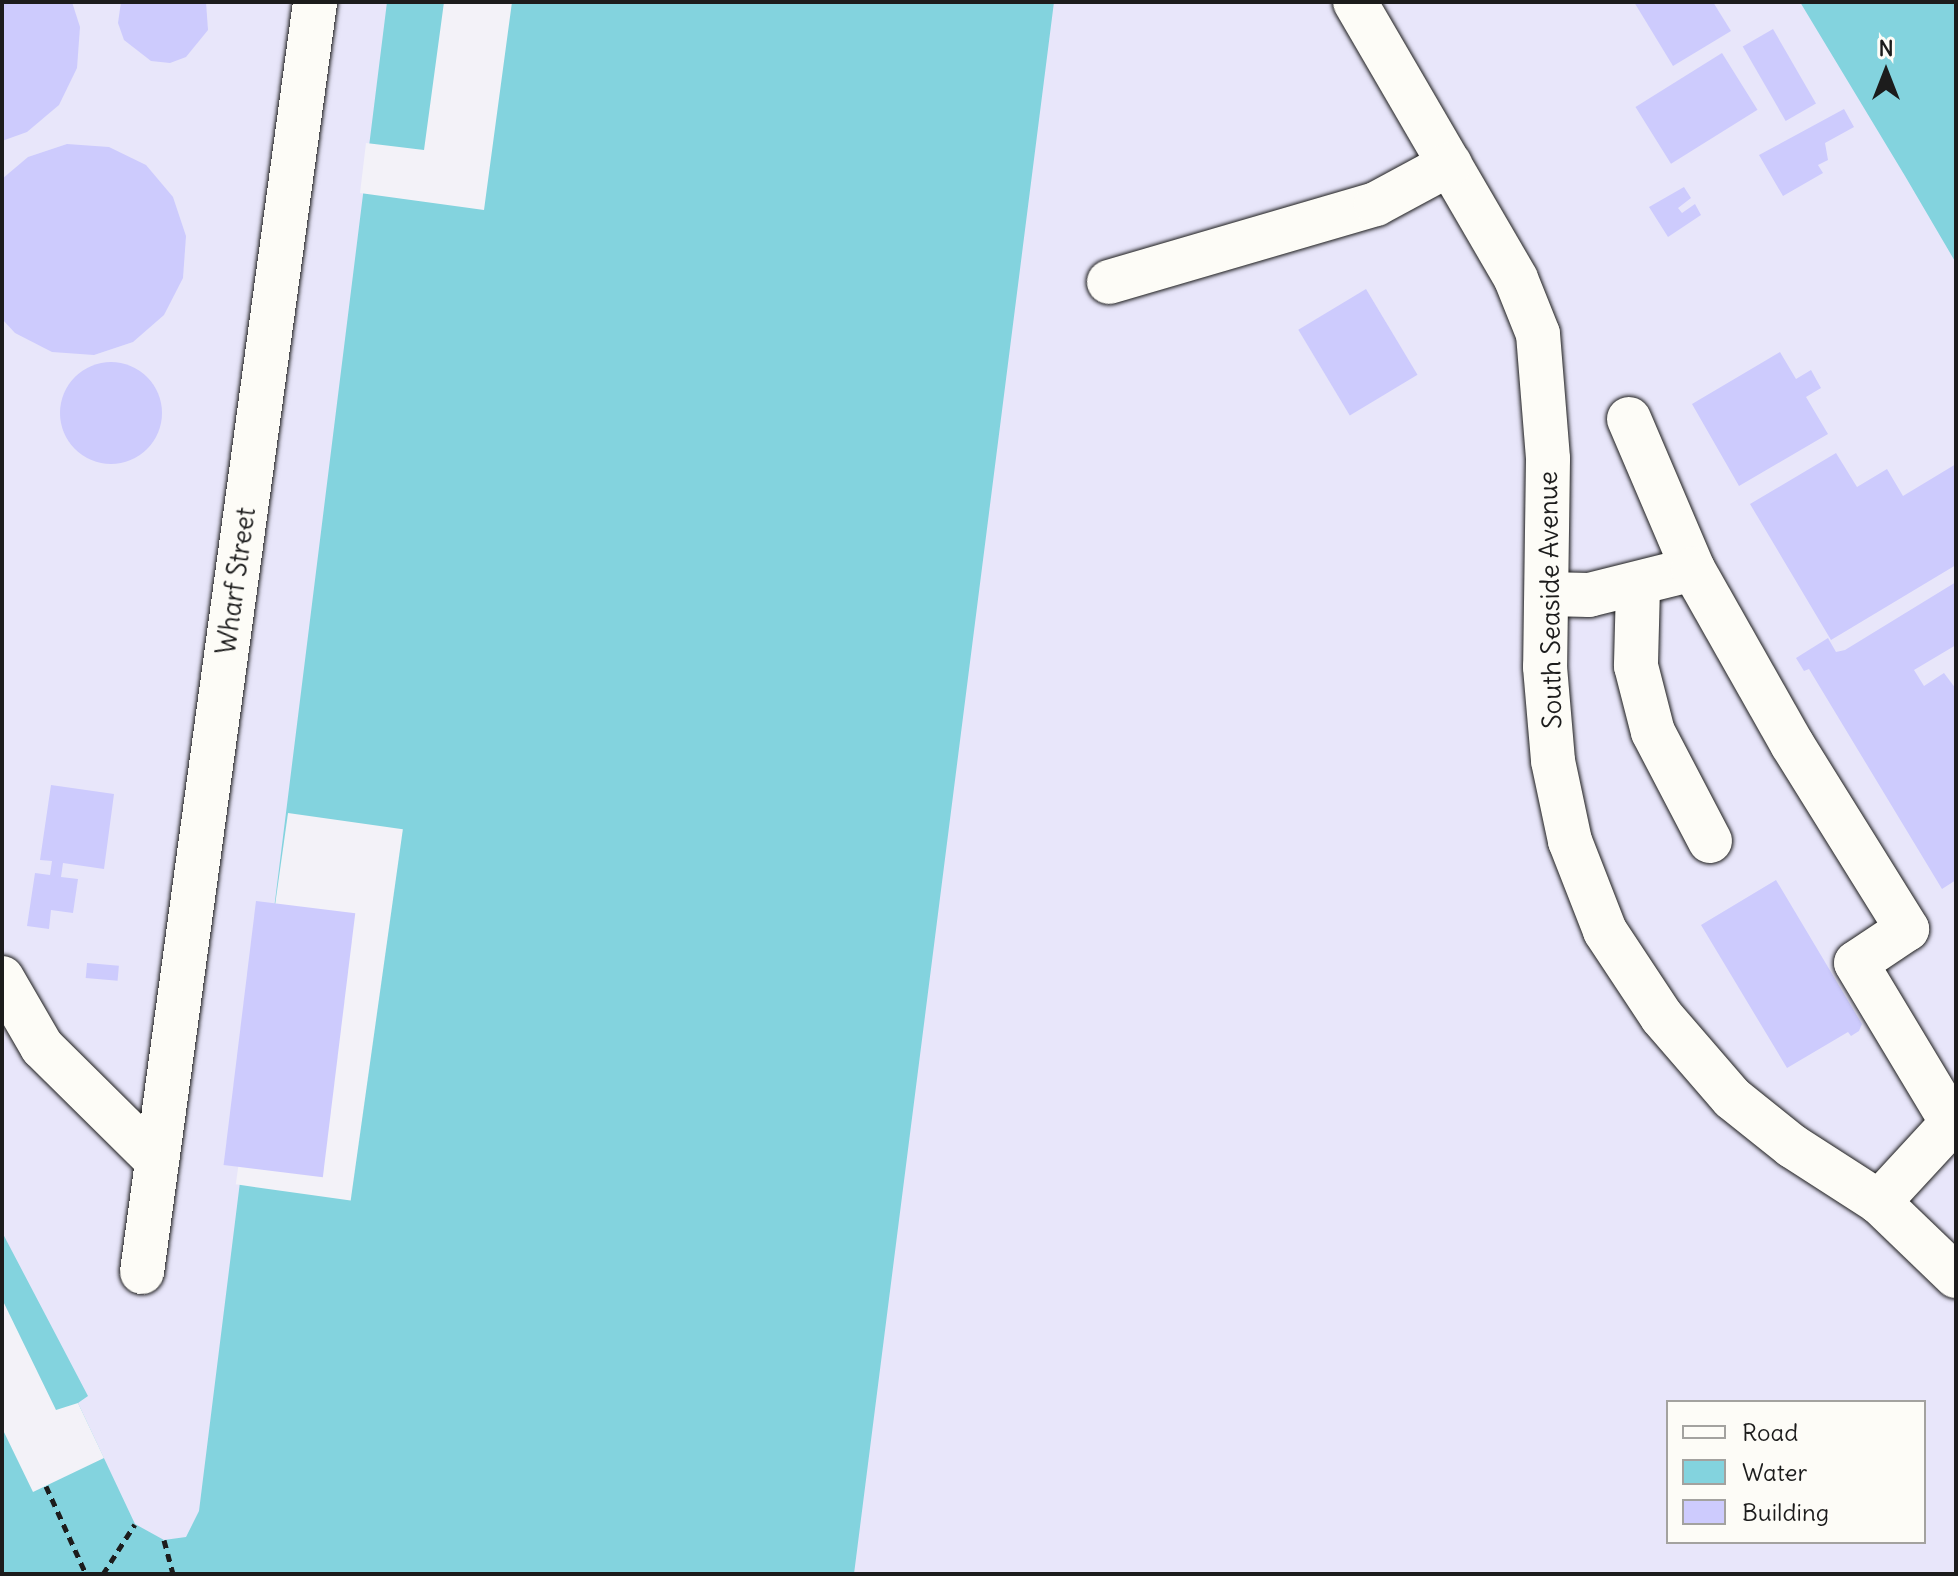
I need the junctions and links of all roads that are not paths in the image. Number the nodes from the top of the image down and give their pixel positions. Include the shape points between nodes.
1 (315, 2) edge
2 (1355, 2) edge
3 (1450, 164) junction
4 (1109, 282) dead end
5 (1629, 419) dead end
6 (1693, 569) junction
7 (1638, 587) junction
8 (1547, 594) junction
9 (1710, 841) dead end
10 (2, 978) edge
11 (157, 1161) junction
12 (1879, 1202) junction
13 (142, 1272) dead end
14 (1956, 1276) edge

1 - 11 street, Wharf Street
2 - 3 street, South Seaside Avenue
3 - 4 street via 1376,204
3 - 8 street, South Seaside Avenue via 1516,279 1538,334 1548,459
5 - 6 street
6 - 7 street
6 - 12 street via 1792,744 1907,929 1856,963 1952,1123
7 - 8 street via 1589,595
7 - 9 street via 1636,666 1653,732
8 - 12 street, South Seaside Avenue via 1545,667 1553,761 1570,841 1605,931 1646,996 1732,1098 1792,1146
10 - 11 street via 42,1047
11 - 13 street, Wharf Street
12 - 14 street, South Seaside Avenue

